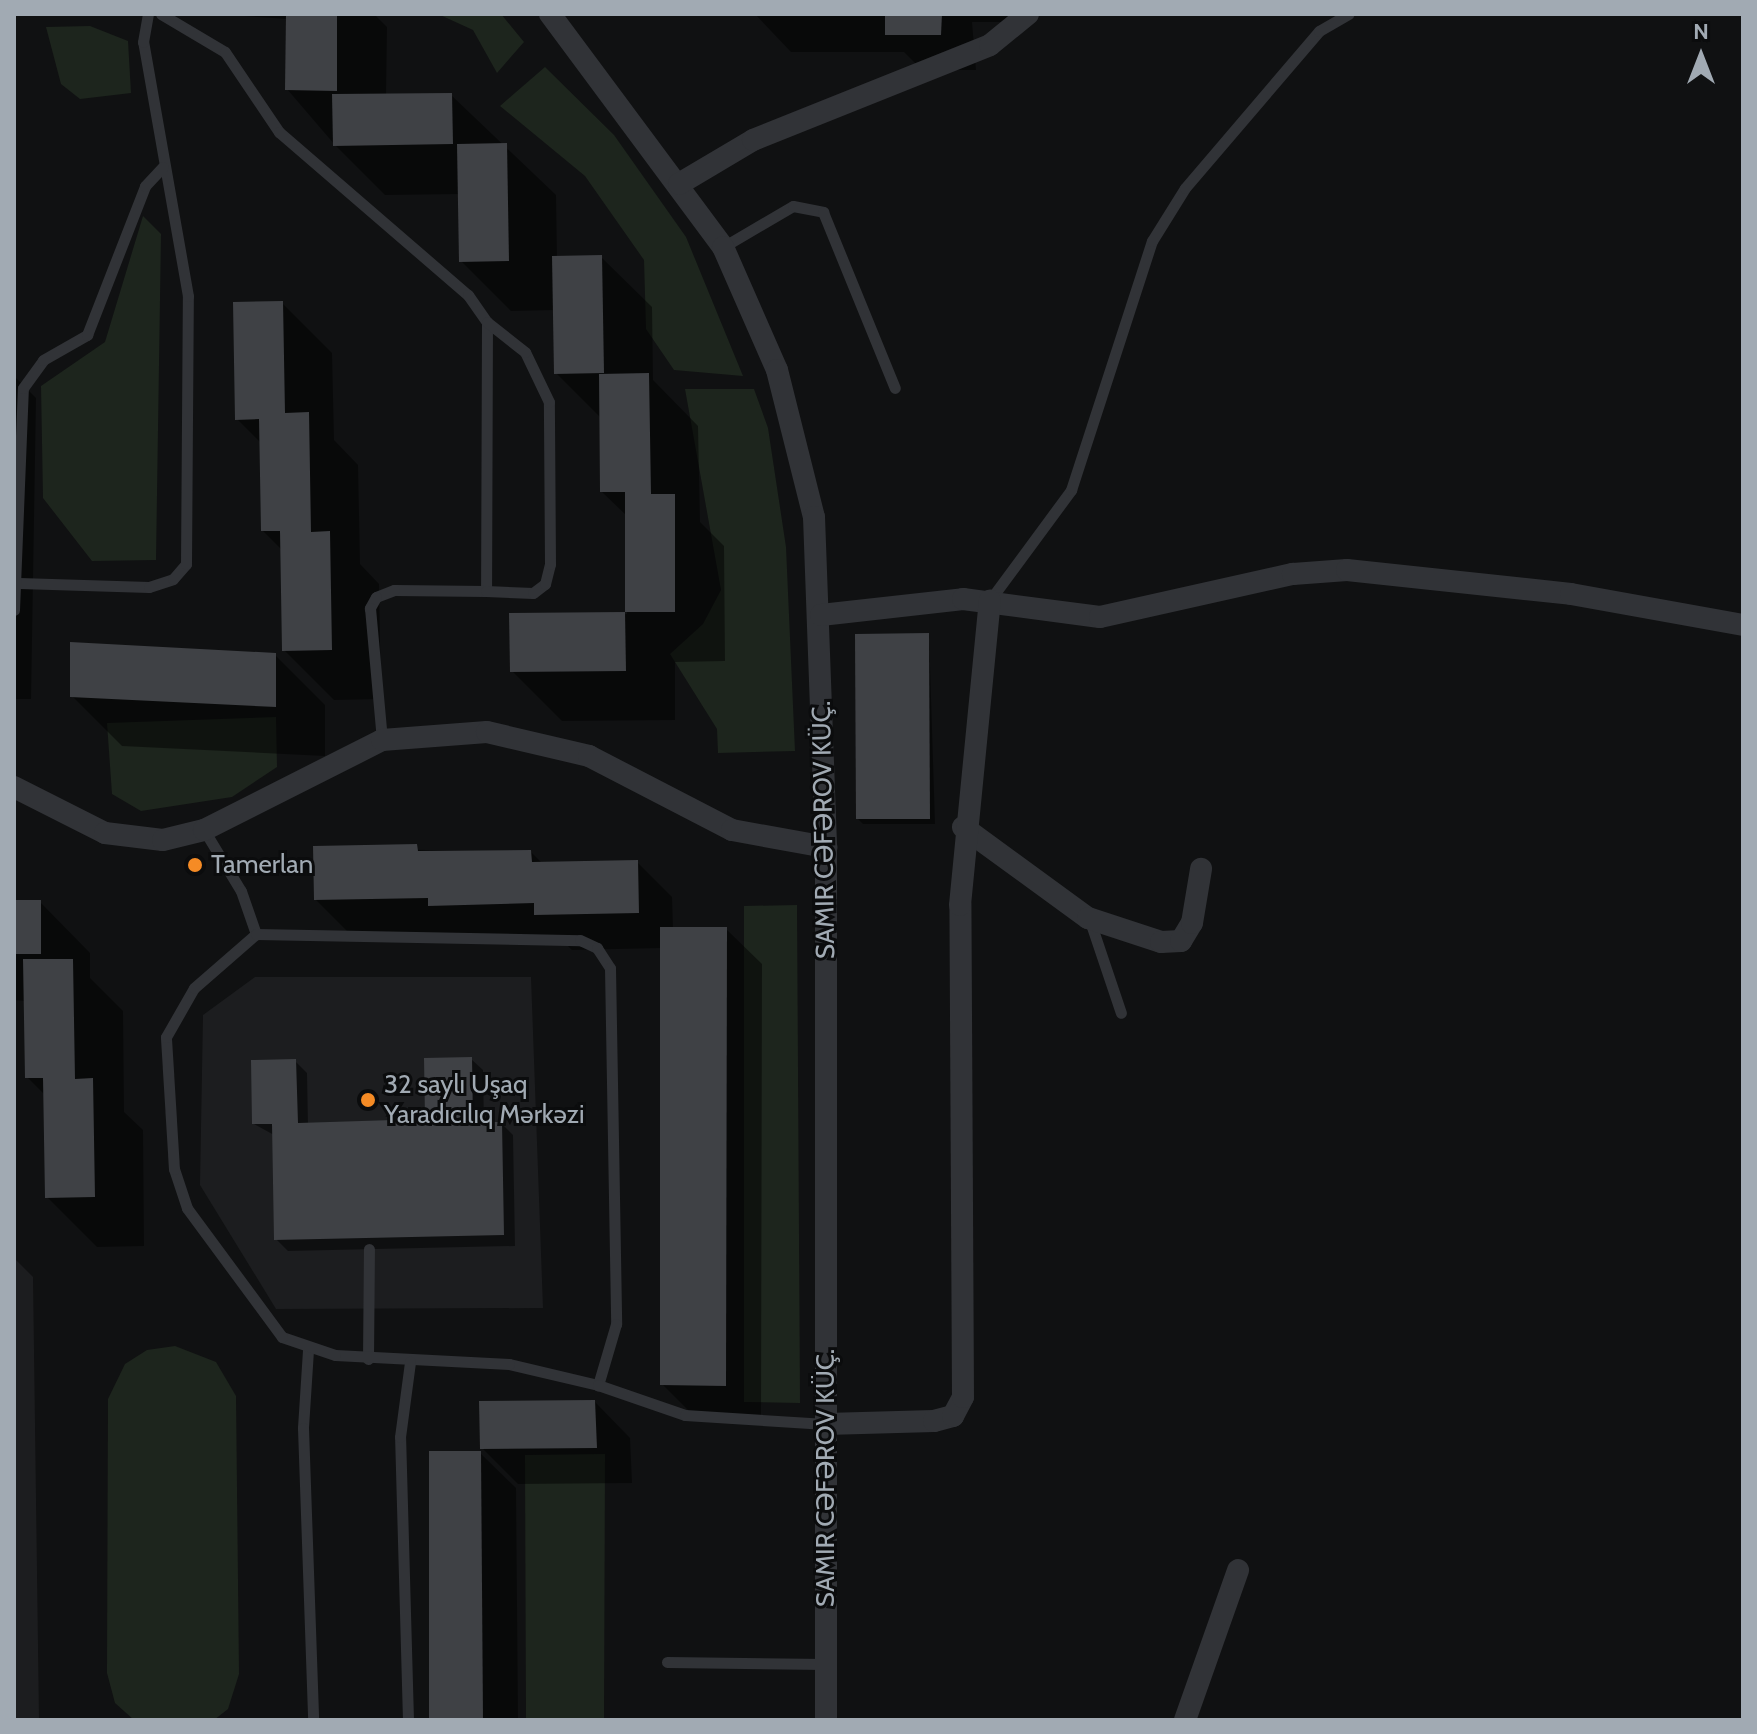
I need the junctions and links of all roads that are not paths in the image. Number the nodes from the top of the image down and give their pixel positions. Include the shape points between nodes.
1 (148, 14) edge
2 (161, 14) edge
3 (550, 14) edge
4 (1028, 14) edge
5 (1348, 14) edge
6 (163, 167) junction
7 (679, 184) junction
8 (723, 247) junction
9 (487, 322) junction
10 (895, 388) dead end
11 (19, 583) junction
12 (486, 591) junction
13 (990, 600) junction
14 (14, 610) edge
15 (821, 615) junction
16 (1743, 625) edge
17 (382, 740) junction
18 (14, 787) edge
19 (963, 827) junction
20 (204, 830) junction
21 (826, 847) junction
22 (1201, 869) dead end
23 (1088, 918) junction
24 (256, 934) junction
25 (1121, 1013) dead end
26 (369, 1249) dead end
27 (308, 1350) junction
28 (368, 1359) junction
29 (410, 1362) junction
30 (598, 1385) junction
31 (826, 1424) junction
32 (1238, 1570) dead end
33 (667, 1662) dead end
34 (825, 1664) junction
35 (313, 1720) edge
36 (408, 1720) edge
37 (826, 1720) edge
38 (1185, 1720) edge

1 - 6 lane via 143,42
2 - 9 lane via 217,45 279,132 468,295
3 - 7 street, SAMIR CƏFƏROV KÜÇ.
4 - 7 street via 990,45 753,140
5 - 13 lane via 1319,31 1185,188 1152,241 1071,490 1050,529
6 - 11 lane via 145,186 87,335 43,360 23,388
6 - 11 lane via 189,311 186,564 173,579 149,587
7 - 8 street, SAMIR CƏFƏROV KÜÇ.
8 - 10 lane via 793,206 823,212
8 - 15 street, SAMIR CƏFƏROV KÜÇ. via 794,418 814,517
9 - 12 lane
9 - 12 lane via 525,352 549,402 550,564 545,584 533,593
11 - 14 lane
12 - 17 lane via 394,590 376,597 370,608
13 - 15 street
13 - 16 street via 1100,617 1293,574 1347,570 1571,594
13 - 19 street
15 - 21 street, SAMIR CƏFƏROV KÜÇ.
17 - 20 street
17 - 21 street via 419,732 541,740 589,756 732,830
18 - 20 street via 133,840
19 - 23 street
19 - 31 street via 963,1397 953,1416 934,1421
20 - 24 lane via 241,891
21 - 31 street, SAMIR CƏFƏROV KÜÇ.
22 - 23 street via 1192,923 1181,941 1121,932
23 - 25 lane
24 - 27 lane via 194,988 166,1037 174,1169 187,1208 255,1305 282,1337
24 - 30 lane via 580,940 597,948 610,968 616,1324
26 - 28 lane
27 - 28 lane
27 - 35 lane via 303,1428
28 - 29 lane
29 - 30 lane via 509,1364
29 - 36 lane via 400,1437
30 - 31 lane via 685,1415
31 - 34 street, SAMIR CƏFƏROV KÜÇ.
32 - 38 street
33 - 34 lane
34 - 37 street, SAMIR CƏFƏROV KÜÇ.

